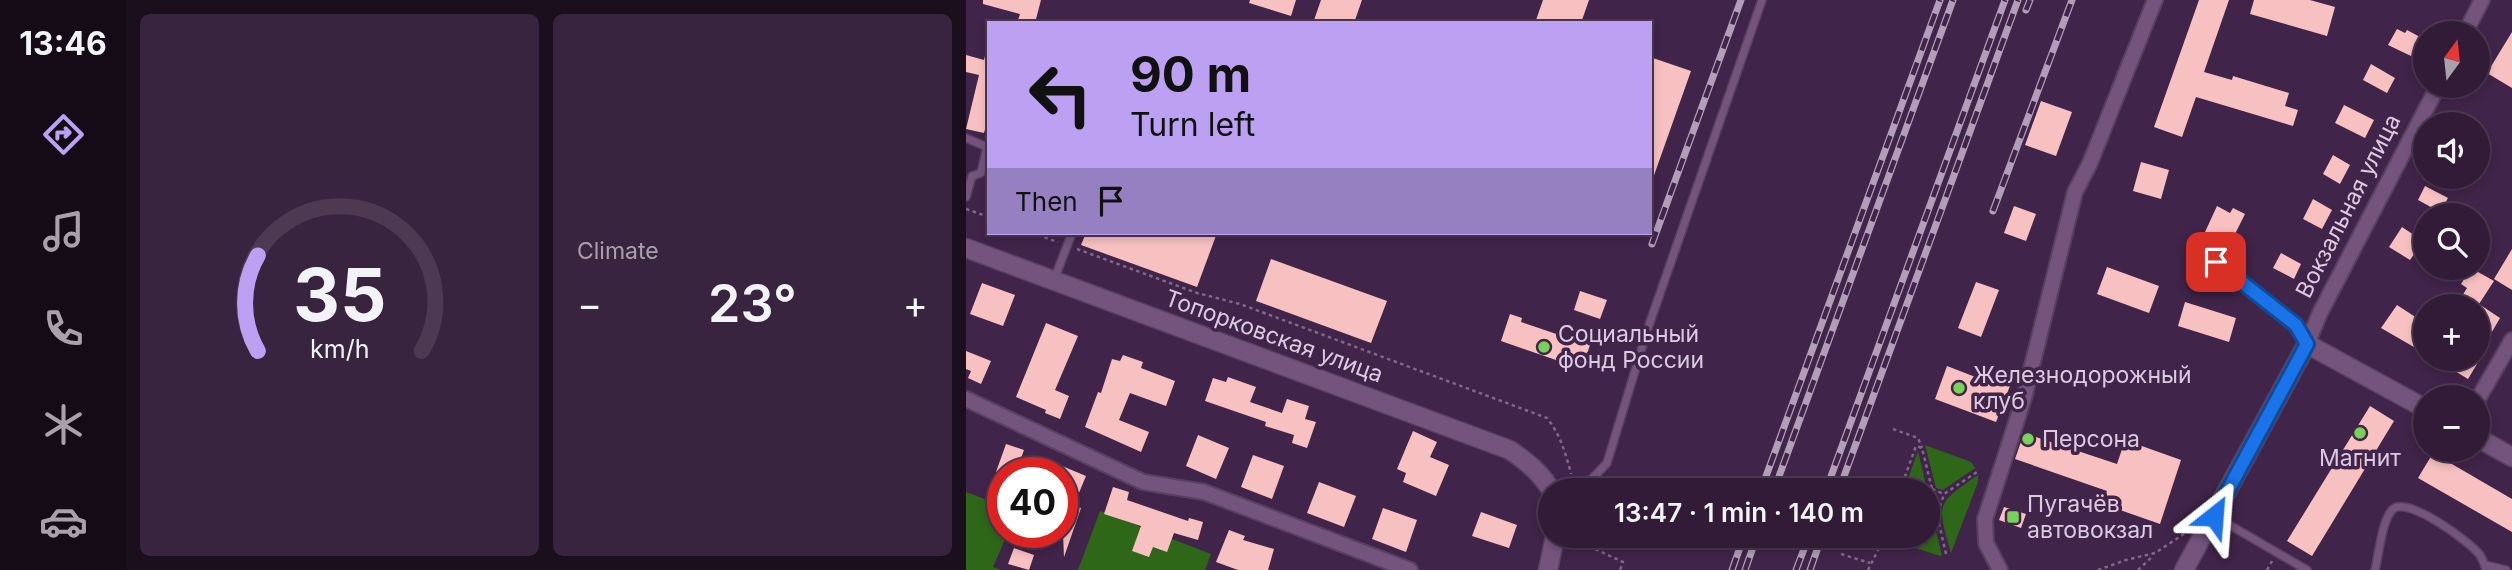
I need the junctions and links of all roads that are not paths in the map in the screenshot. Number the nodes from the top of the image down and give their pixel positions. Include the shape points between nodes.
1 (1762, 0) edge
2 (2155, 0) edge
3 (2482, 0) edge
4 (2471, 21) edge
5 (2432, 98) edge
6 (966, 138) edge
7 (966, 197) edge
8 (1071, 235) edge
9 (966, 248) edge
10 (2216, 262) dead end
11 (1054, 280) junction
12 (2512, 340) edge
13 (2307, 344) junction
14 (2486, 385) edge
15 (966, 400) edge
16 (2413, 402) edge
17 (2490, 445) edge
18 (2512, 457) edge
19 (1543, 478) edge
20 (1593, 478) edge
21 (2214, 516) junction
22 (1553, 548) edge
23 (2486, 568) edge
24 (1410, 570) edge
25 (1548, 570) edge
26 (2000, 570) edge
27 (2184, 570) edge
28 (2307, 570) edge
29 (2375, 570) edge
30 (2506, 570) edge

1 - 20 lane via 1648,328 1607,463
2 - 26 street via 2075,192 2024,398 1985,519 1986,543
3 - 4 street
5 - 13 street, Вокзальная улица
6 - 7 lane via 987,147 981,173 972,176
8 - 11 lane
9 - 11 street, Топорковская улица
10 - 13 lane via 2296,325
11 - 19 street, Топорковская улица via 1510,450
12 - 14 street
13 - 16 street
13 - 21 street, Вокзальная улица
15 - 24 street via 1143,482 1204,492
17 - 18 street
21 - 27 street, Вокзальная улица
21 - 28 lane
22 - 25 street
23 - 29 lane via 2479,554 2458,535 2399,506 2386,520
23 - 30 lane

